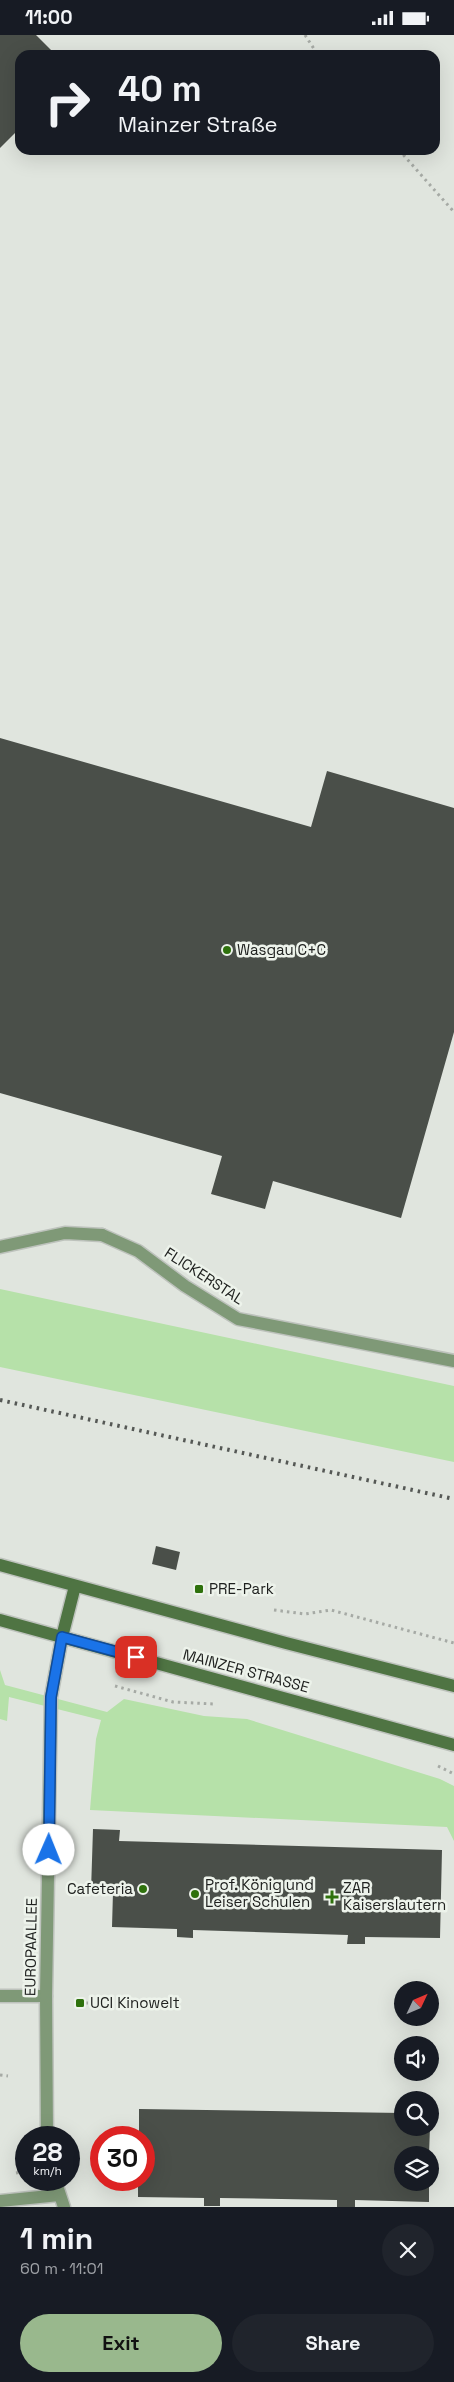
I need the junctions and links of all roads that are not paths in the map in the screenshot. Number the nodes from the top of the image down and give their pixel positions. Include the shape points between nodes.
1 (0, 1247) edge
2 (454, 1361) edge
3 (0, 1565) edge
4 (75, 1586) junction
5 (0, 1621) edge
6 (62, 1637) junction
7 (454, 1686) edge
8 (454, 1745) edge
9 (0, 1996) edge
10 (46, 1996) junction
11 (47, 2126) edge
12 (0, 2201) edge
13 (62, 2201) edge

1 - 2 street, FLICKERSTAL via 65,1233 102,1235 138,1251 185,1287 238,1319
3 - 4 main road
4 - 6 main road
4 - 7 main road
5 - 6 main road, MAINZER STRASSE
6 - 8 main road, MAINZER STRASSE
6 - 10 street, EUROPAALLEE via 51,1697
9 - 10 street
10 - 11 street, EUROPAALLEE
12 - 13 street

